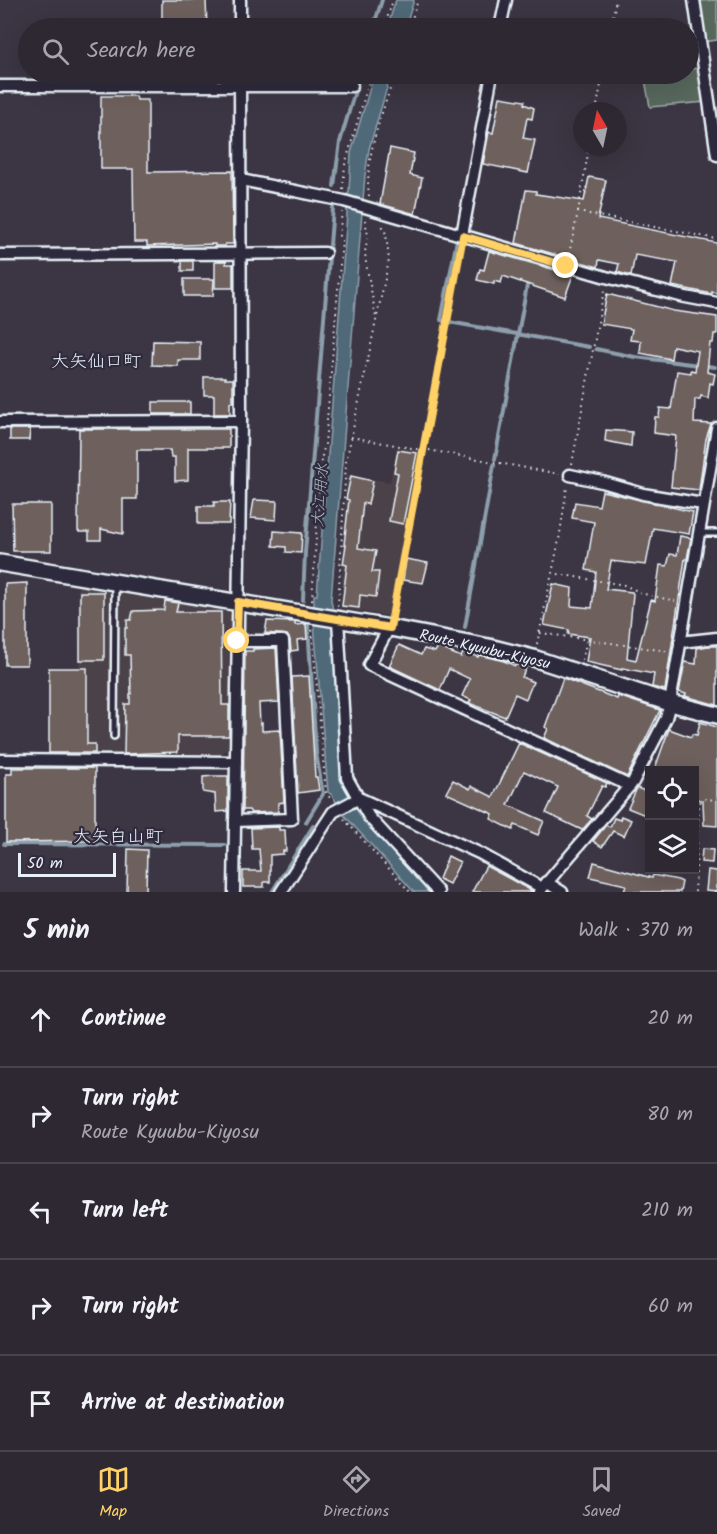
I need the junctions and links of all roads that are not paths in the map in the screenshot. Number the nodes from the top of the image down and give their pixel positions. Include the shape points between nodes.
1 (240, 0) edge
2 (506, 0) edge
3 (694, 0) edge
4 (240, 18) edge
5 (502, 18) edge
6 (697, 18) edge
7 (699, 34) edge
8 (490, 84) edge
9 (0, 86) edge
10 (240, 86) junction
11 (352, 86) dead end
12 (717, 155) edge
13 (241, 180) junction
14 (463, 236) junction
15 (241, 253) junction
16 (325, 253) dead end
17 (0, 255) edge
18 (717, 303) edge
19 (241, 421) junction
20 (0, 422) edge
21 (717, 428) edge
22 (717, 435) edge
23 (564, 474) road end
24 (703, 504) junction
25 (698, 533) junction
26 (717, 533) edge
27 (0, 563) edge
28 (115, 582) junction
29 (238, 602) junction
30 (337, 619) junction
31 (389, 628) junction
32 (717, 638) edge
33 (237, 641) junction
34 (680, 647) junction
35 (670, 703) junction
36 (717, 715) edge
37 (114, 736) dead end
38 (0, 760) edge
39 (236, 762) junction
40 (630, 786) junction
41 (358, 798) junction
42 (235, 821) junction
43 (542, 887) edge
44 (234, 892) edge
45 (281, 892) edge
46 (438, 892) edge
47 (562, 892) edge

1 - 4 street
2 - 5 street
3 - 6 street
7 - 12 street
8 - 14 street
9 - 10 street
10 - 11 street
10 - 13 street
13 - 14 street via 343,201
13 - 15 street
14 - 18 street
15 - 16 street
15 - 17 street
15 - 19 street
19 - 20 street
19 - 29 street
21 - 22 street
22 - 24 street
23 - 24 street
24 - 25 street
25 - 26 lane
25 - 34 street
27 - 28 main road, Route Kyuubu-Kiyosu
28 - 29 main road, Route Kyuubu-Kiyosu
28 - 37 lane
29 - 30 main road, Route Kyuubu-Kiyosu
29 - 33 street
30 - 31 main road, Route Kyuubu-Kiyosu
30 - 41 street via 347,778
31 - 35 main road, Route Kyuubu-Kiyosu via 533,658
31 - 40 street via 369,665
32 - 34 street
33 - 39 street
33 - 42 street via 283,641 291,819
34 - 35 street
35 - 36 main road, Route Kyuubu-Kiyosu
35 - 40 street via 662,727
38 - 39 street
39 - 42 street
40 - 43 street
41 - 43 street via 479,853
41 - 45 street via 333,812
41 - 46 street via 369,817
42 - 44 street
43 - 47 street

